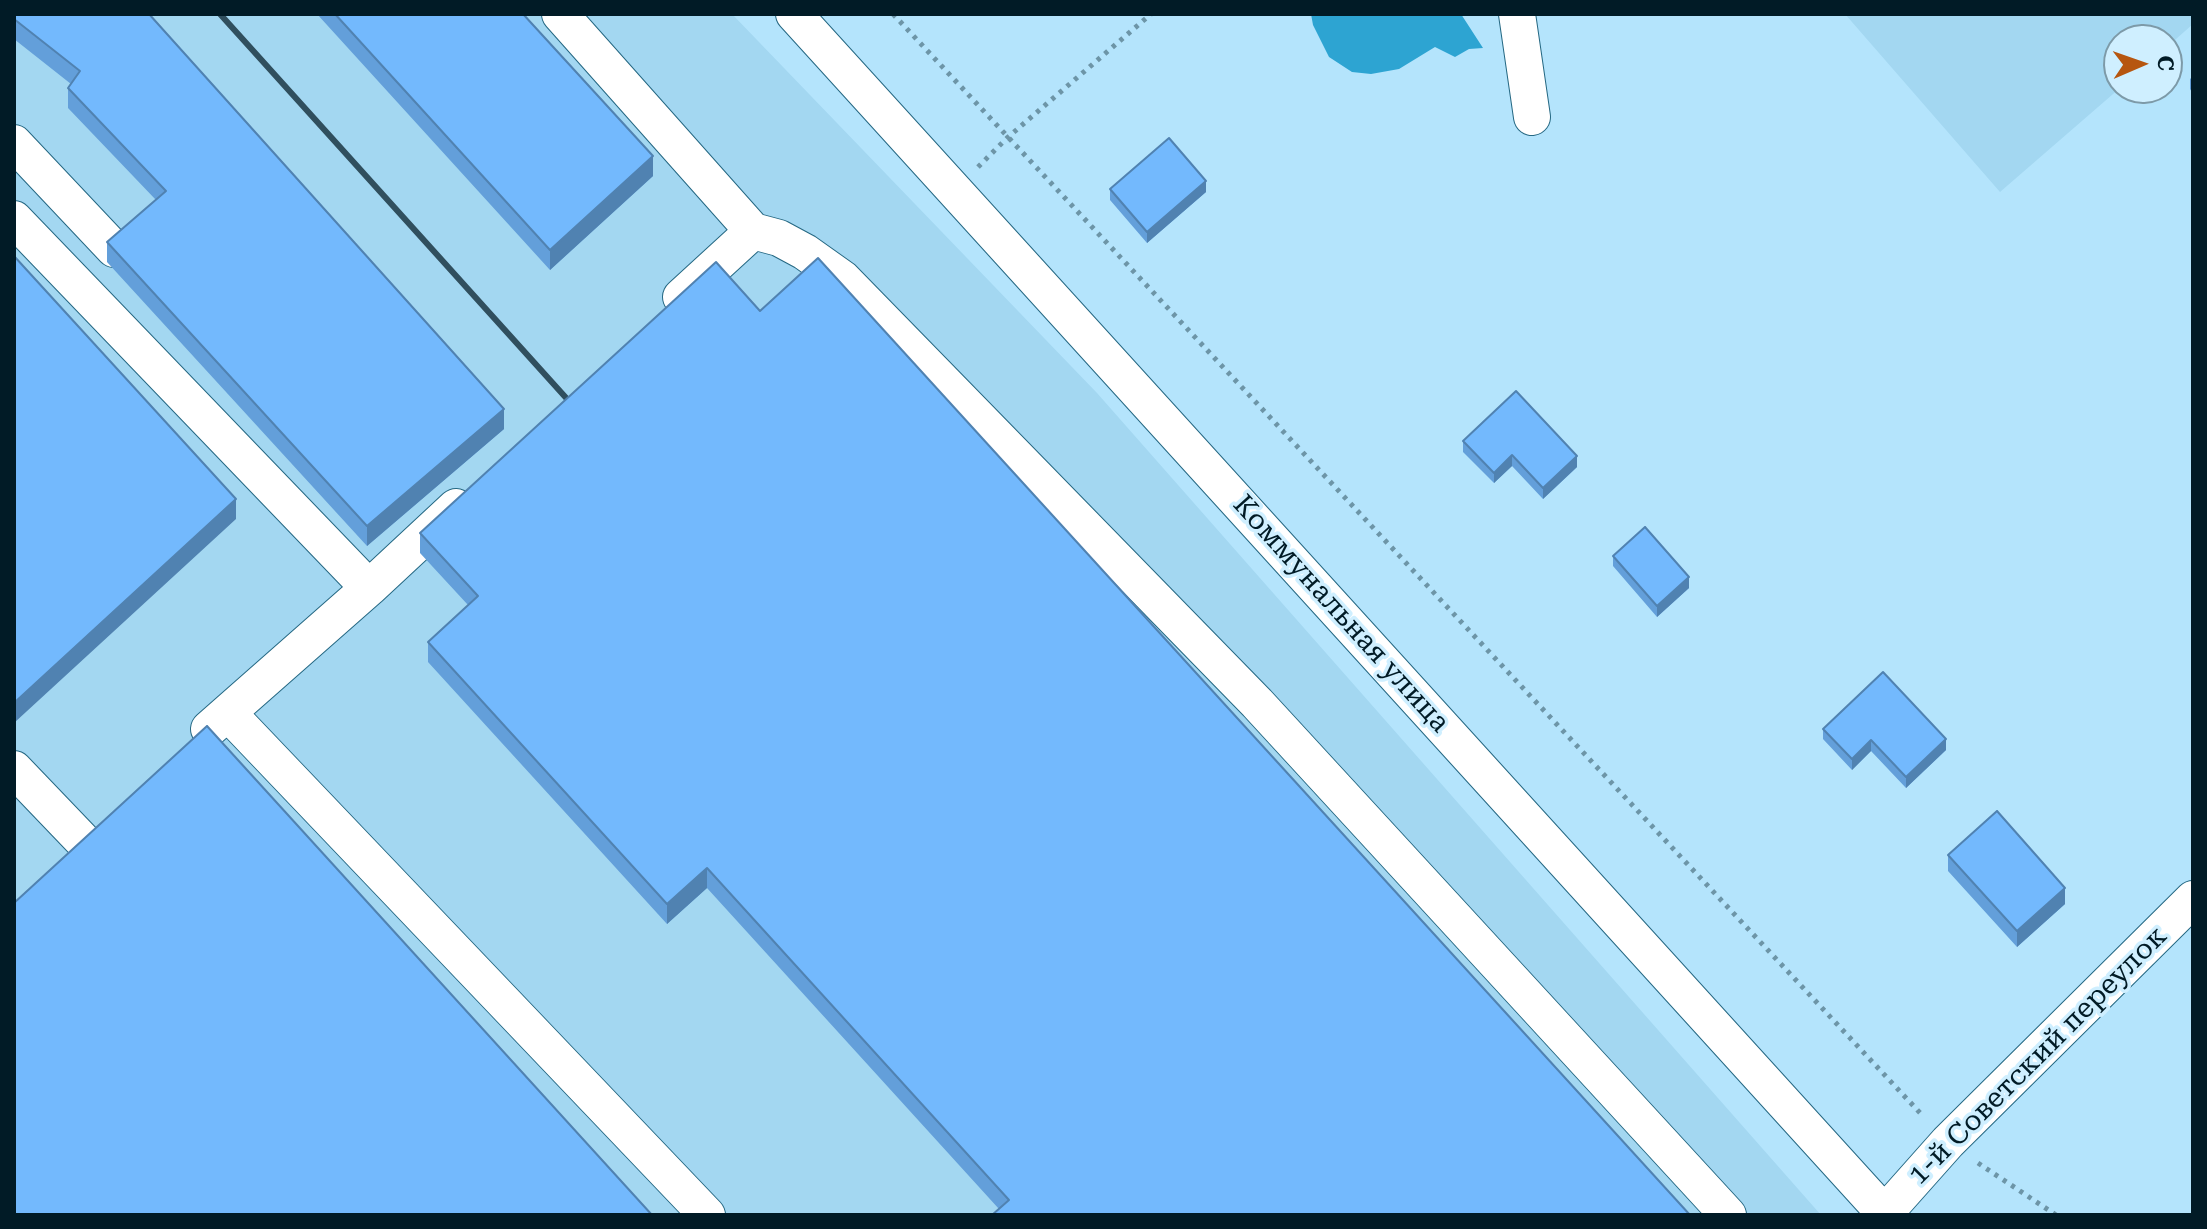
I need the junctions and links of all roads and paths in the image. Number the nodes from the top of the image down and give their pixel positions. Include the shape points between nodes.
1 (560, 14) edge
2 (794, 14) edge
3 (893, 14) edge
4 (1151, 14) edge
5 (1517, 14) edge
6 (1532, 117) dead end
7 (1007, 138) junction
8 (14, 143) edge
9 (956, 189) junction
10 (14, 219) edge
11 (753, 231) junction
12 (114, 249) edge
13 (662, 314) edge
14 (478, 487) edge
15 (369, 588) junction
16 (228, 713) junction
17 (183, 752) edge
18 (14, 769) edge
19 (82, 841) edge
20 (2193, 899) edge
21 (1948, 1142) junction
22 (1885, 1214) edge
23 (707, 1215) edge
24 (1728, 1215) edge
25 (2056, 1215) edge

1 - 11 street
2 - 9 street, Коммунальная улица
3 - 7 path
4 - 7 path
5 - 6 street
7 - 9 path
7 - 21 path
8 - 12 street
9 - 22 street, Коммунальная улица
10 - 15 street
11 - 13 street
11 - 24 street via 779,238 843,279 1257,703
14 - 15 street
15 - 16 street
16 - 17 street
16 - 23 street
18 - 19 street
20 - 21 street, 1-й Советский переулок
21 - 22 street, 1-й Советский переулок
21 - 25 path

